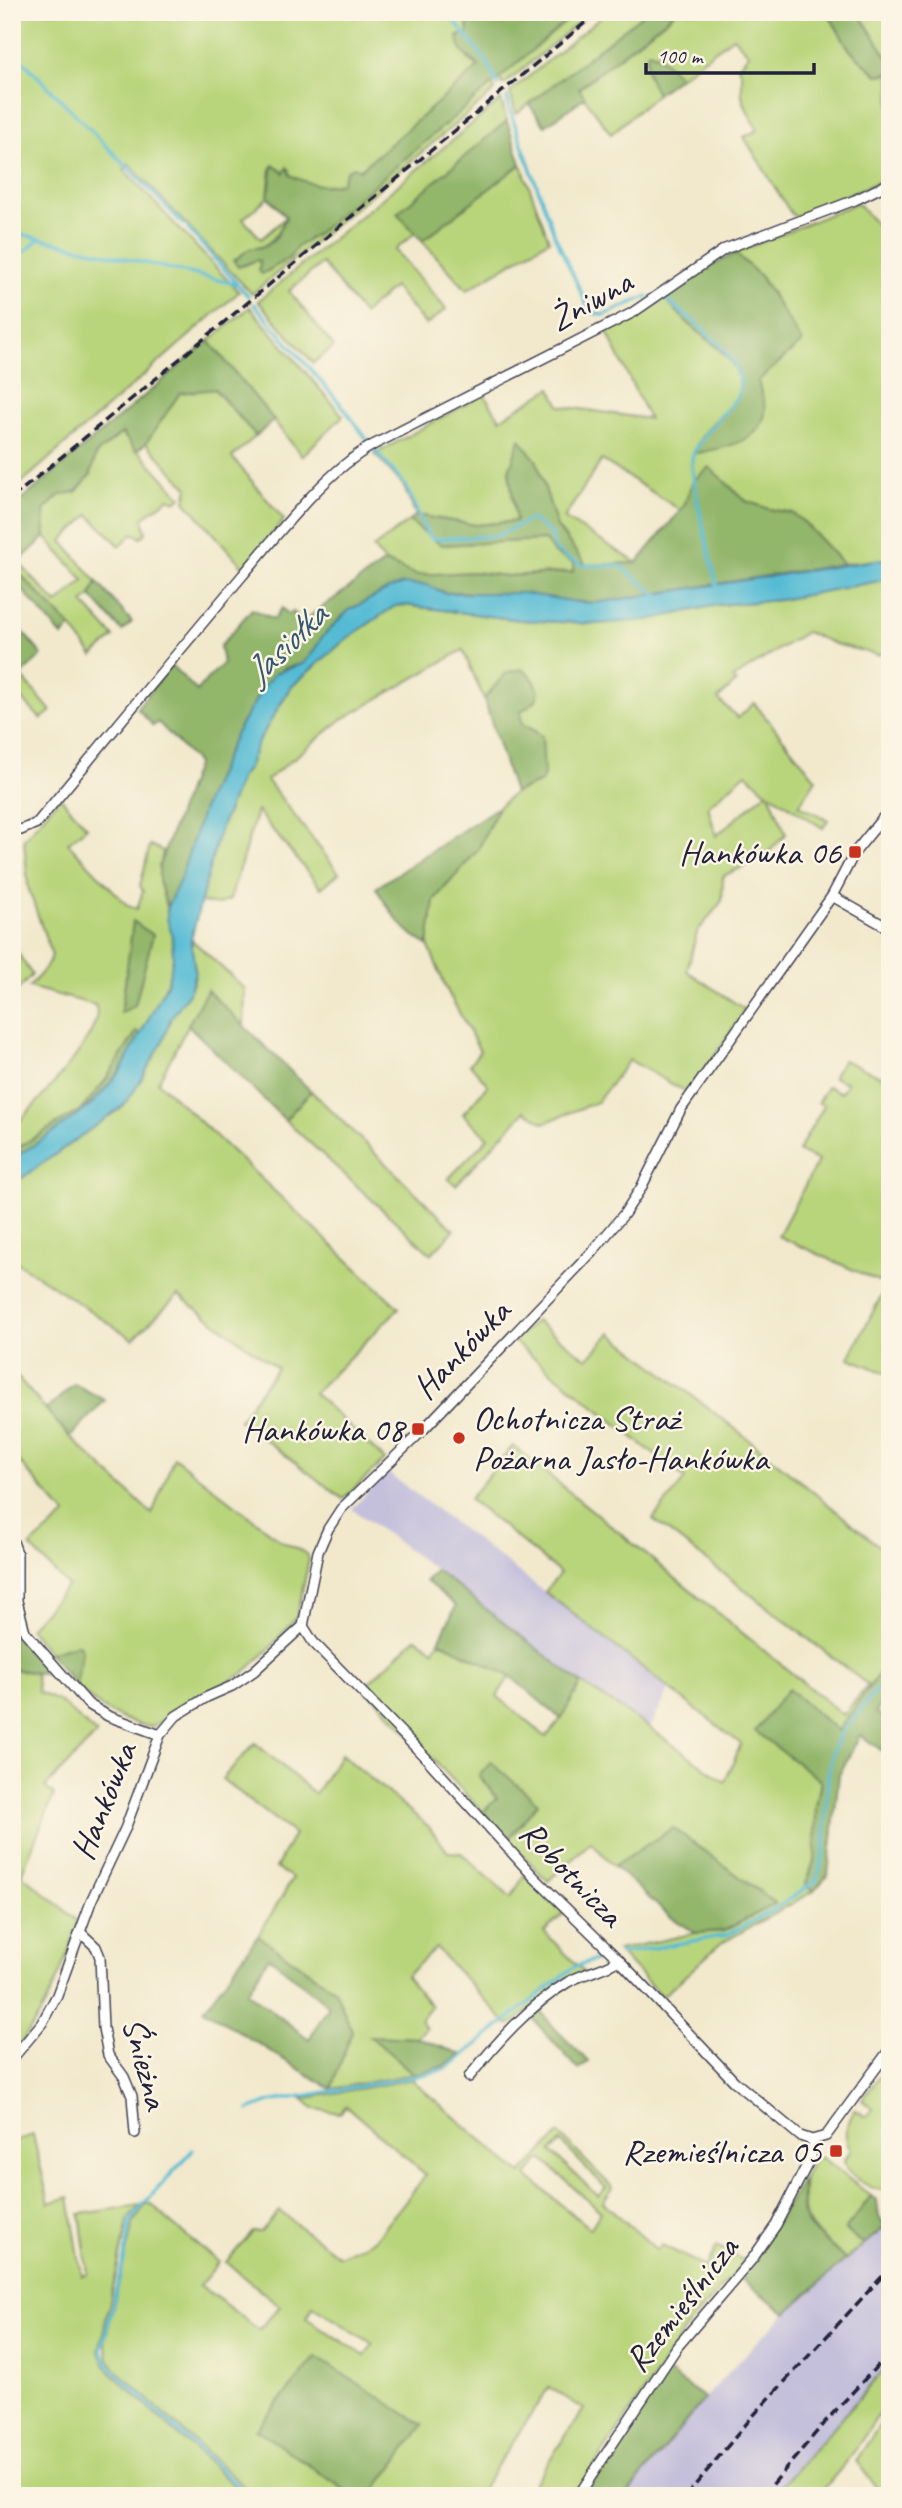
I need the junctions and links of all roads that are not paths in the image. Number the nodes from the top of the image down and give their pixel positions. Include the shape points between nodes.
1 (890, 184) edge
2 (890, 809) edge
3 (12, 828) edge
4 (832, 896) junction
5 (890, 929) edge
6 (12, 1539) edge
7 (303, 1626) junction
8 (160, 1735) junction
9 (80, 1932) junction
10 (619, 1960) junction
11 (890, 2049) edge
12 (12, 2059) edge
13 (469, 2077) dead end
14 (135, 2133) dead end
15 (816, 2140) junction
16 (578, 2496) edge

1 - 3 street, Żniwna via 724,249 632,313 354,457 310,498 251,565 37,823 22,830
2 - 4 street, Hankówka via 855,852
4 - 5 street
4 - 7 street, Hankówka via 681,1109 624,1214 422,1431 341,1508 318,1552
6 - 8 street via 17,1553 17,1601 25,1632 88,1704
7 - 8 street, Hankówka via 254,1671 176,1716
7 - 10 street, Robotnicza via 534,1877
8 - 9 street, Hankówka
9 - 12 street, Hankówka via 47,2014
9 - 14 street, Śnieżna via 96,1947 100,1958 105,2042 132,2096
10 - 13 street via 569,1982 542,2003 511,2029
10 - 15 street, Robotnicza via 734,2081 800,2136
11 - 15 street, Rzemieślnicza via 830,2131
15 - 16 street, Rzemieślnicza via 776,2225 677,2347

